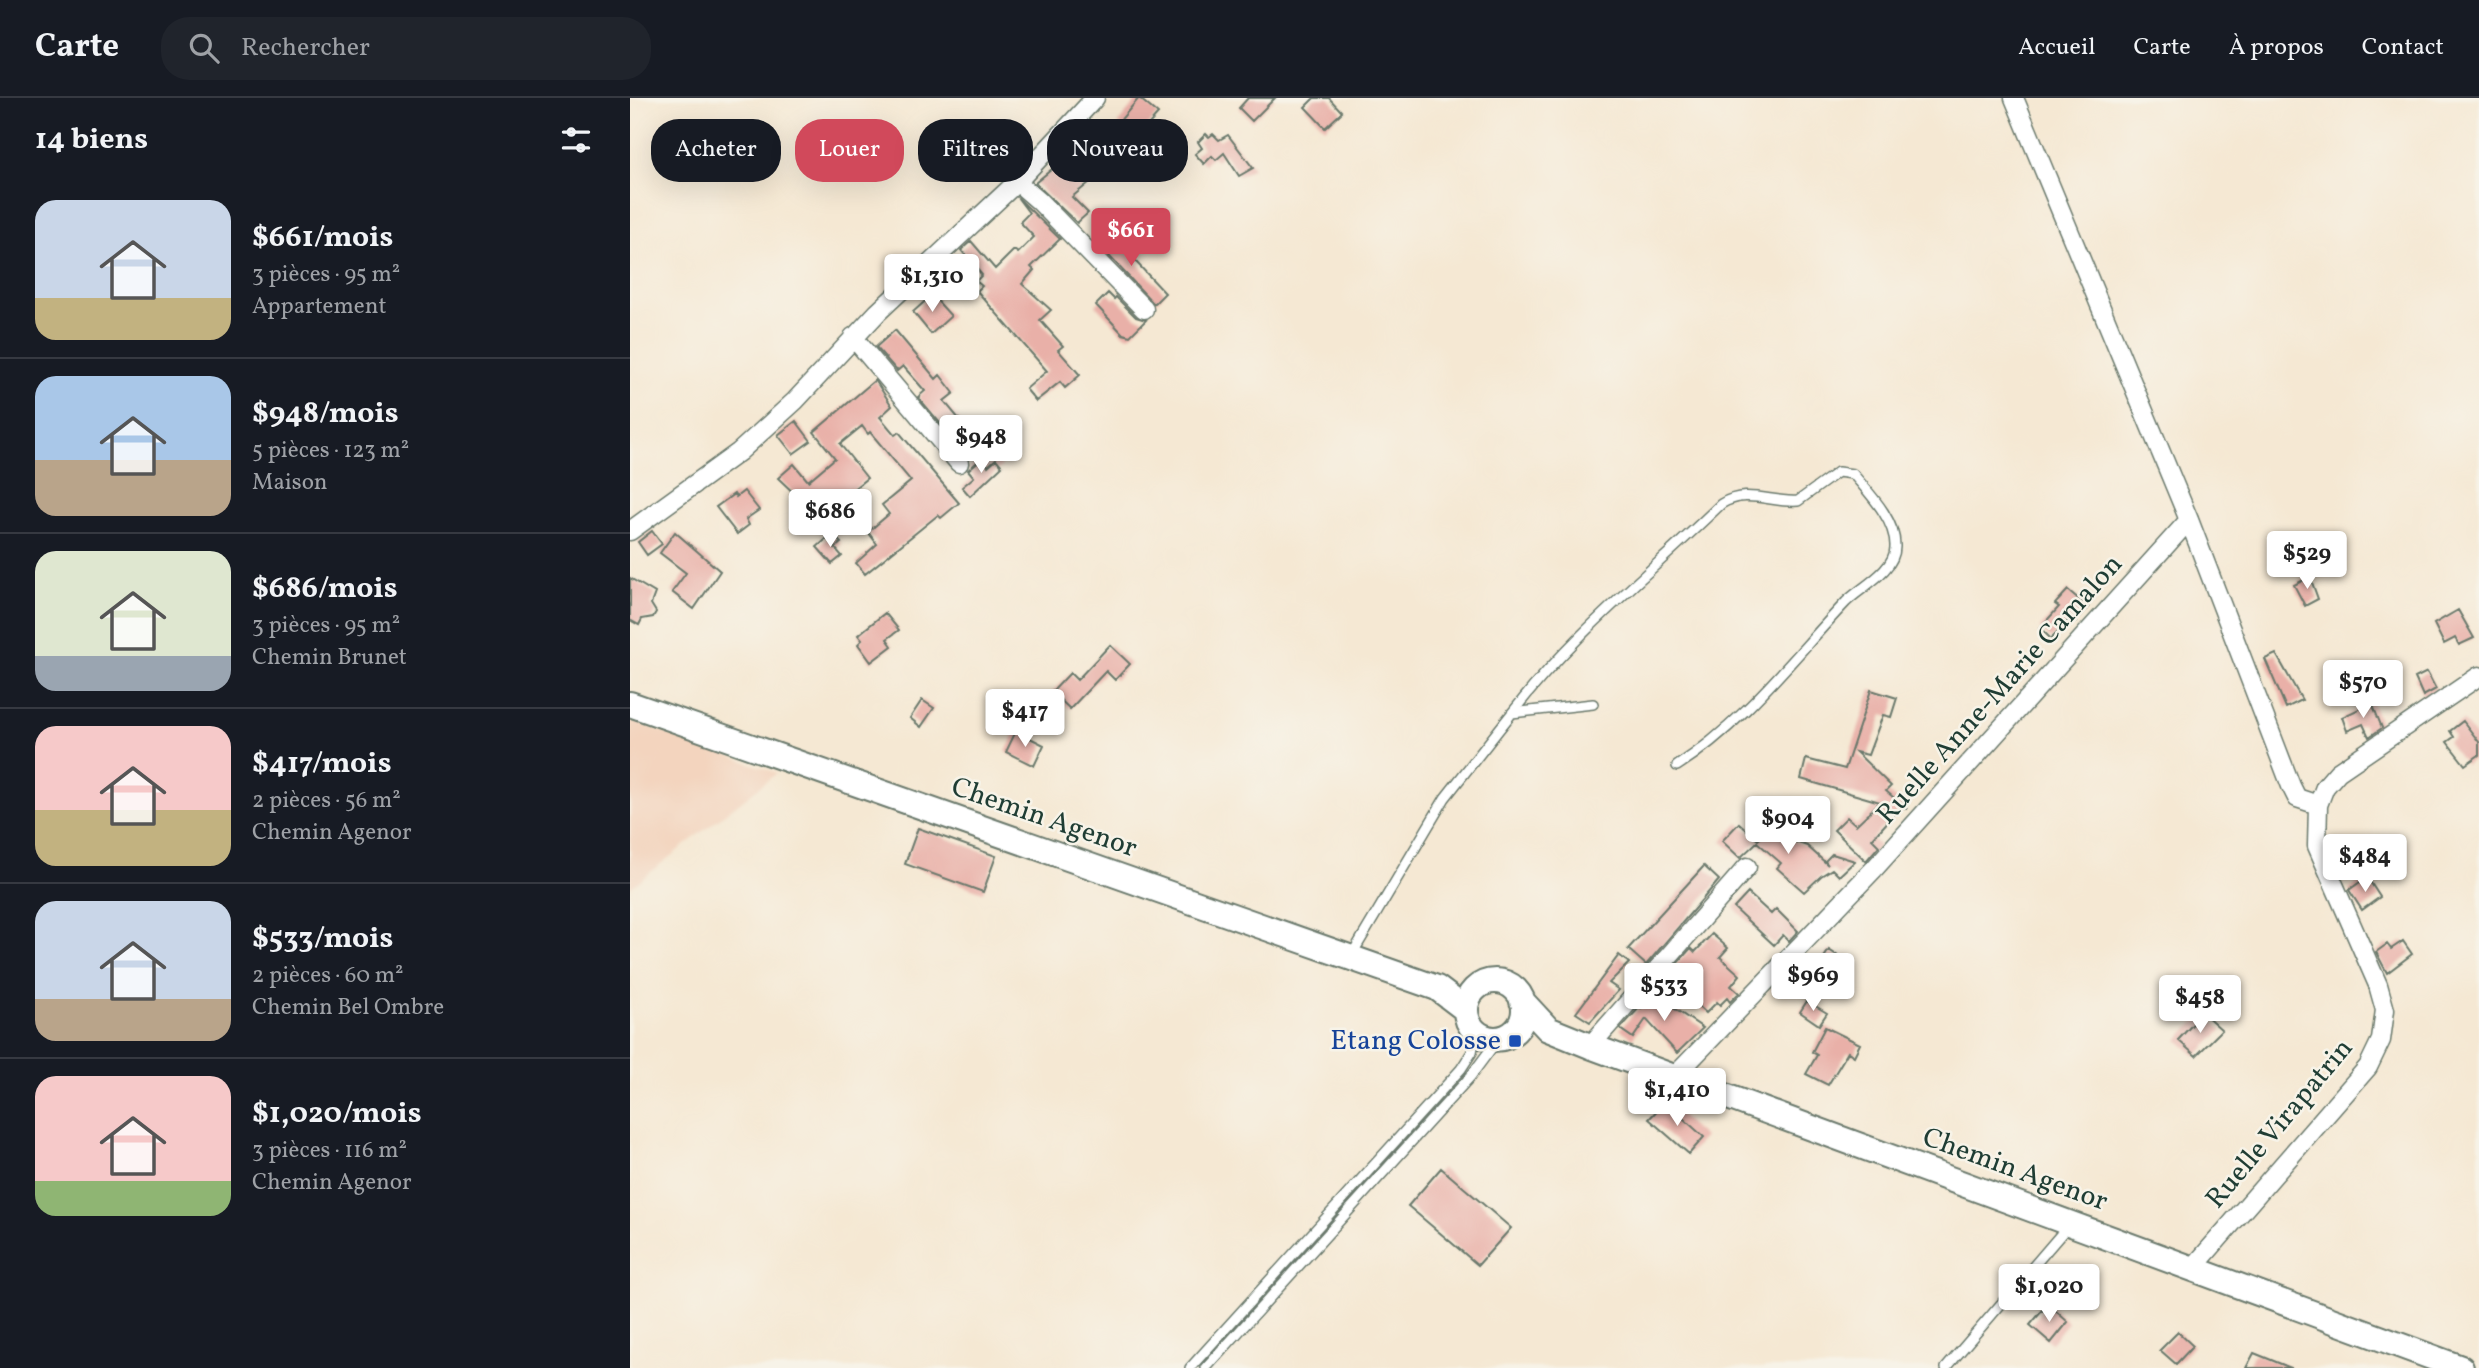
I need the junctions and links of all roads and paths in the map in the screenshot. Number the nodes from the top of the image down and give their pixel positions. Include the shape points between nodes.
1 (1095, 98) edge
2 (2014, 98) edge
3 (1033, 165) edge
4 (1017, 182) joint
5 (1144, 309) dead end
6 (853, 337) junction
7 (960, 463) dead end
8 (2189, 520) junction
9 (630, 531) edge
10 (2479, 676) edge
11 (630, 704) edge
12 (1593, 705) dead end
13 (1513, 713) junction
14 (1677, 766) dead end
15 (2318, 805) junction
16 (1747, 867) dead end
17 (1350, 958) junction
18 (1522, 1001) junction
19 (1486, 1020) junction
20 (1548, 1029) junction
21 (1590, 1046) junction
22 (1674, 1077) junction
23 (2071, 1222) junction
24 (2192, 1269) junction
25 (1190, 1368) edge
26 (1206, 1368) edge
27 (1946, 1368) edge
28 (2460, 1368) edge

1 - 3 street
2 - 8 street
4 - 5 street
4 - 6 street
6 - 7 street
6 - 9 street via 795,401 739,452
8 - 15 street via 2291,786 2297,798
8 - 22 street, Ruelle Anne-Marie Camalon via 1874,869
10 - 15 street, Ruelle Virapatrin via 2337,772
11 - 17 main road, Chemin Agenor
12 - 13 lane
13 - 14 lane via 1547,668 1721,504 1750,494 1798,501 1838,472 1853,474 1892,530 1894,556 1734,722
13 - 17 lane via 1445,798
15 - 24 street, Ruelle Virapatrin via 2317,846 2385,1010 2381,1040 2368,1067
16 - 21 street
17 - 19 main road, Chemin Agenor via 1437,988
18 - 19 main road via 1523,1017
18 - 19 main road, Chemin Agenor via 1513,988 1498,981 1482,983
18 - 20 main road, Chemin Agenor
19 - 20 main road, Chemin Agenor
19 - 25 lane via 1461,1069
19 - 26 lane via 1470,1077
20 - 21 main road, Chemin Agenor
21 - 22 main road, Chemin Agenor
22 - 23 main road, Chemin Agenor
23 - 24 main road, Chemin Agenor
23 - 27 lane
24 - 28 main road, Chemin Agenor

